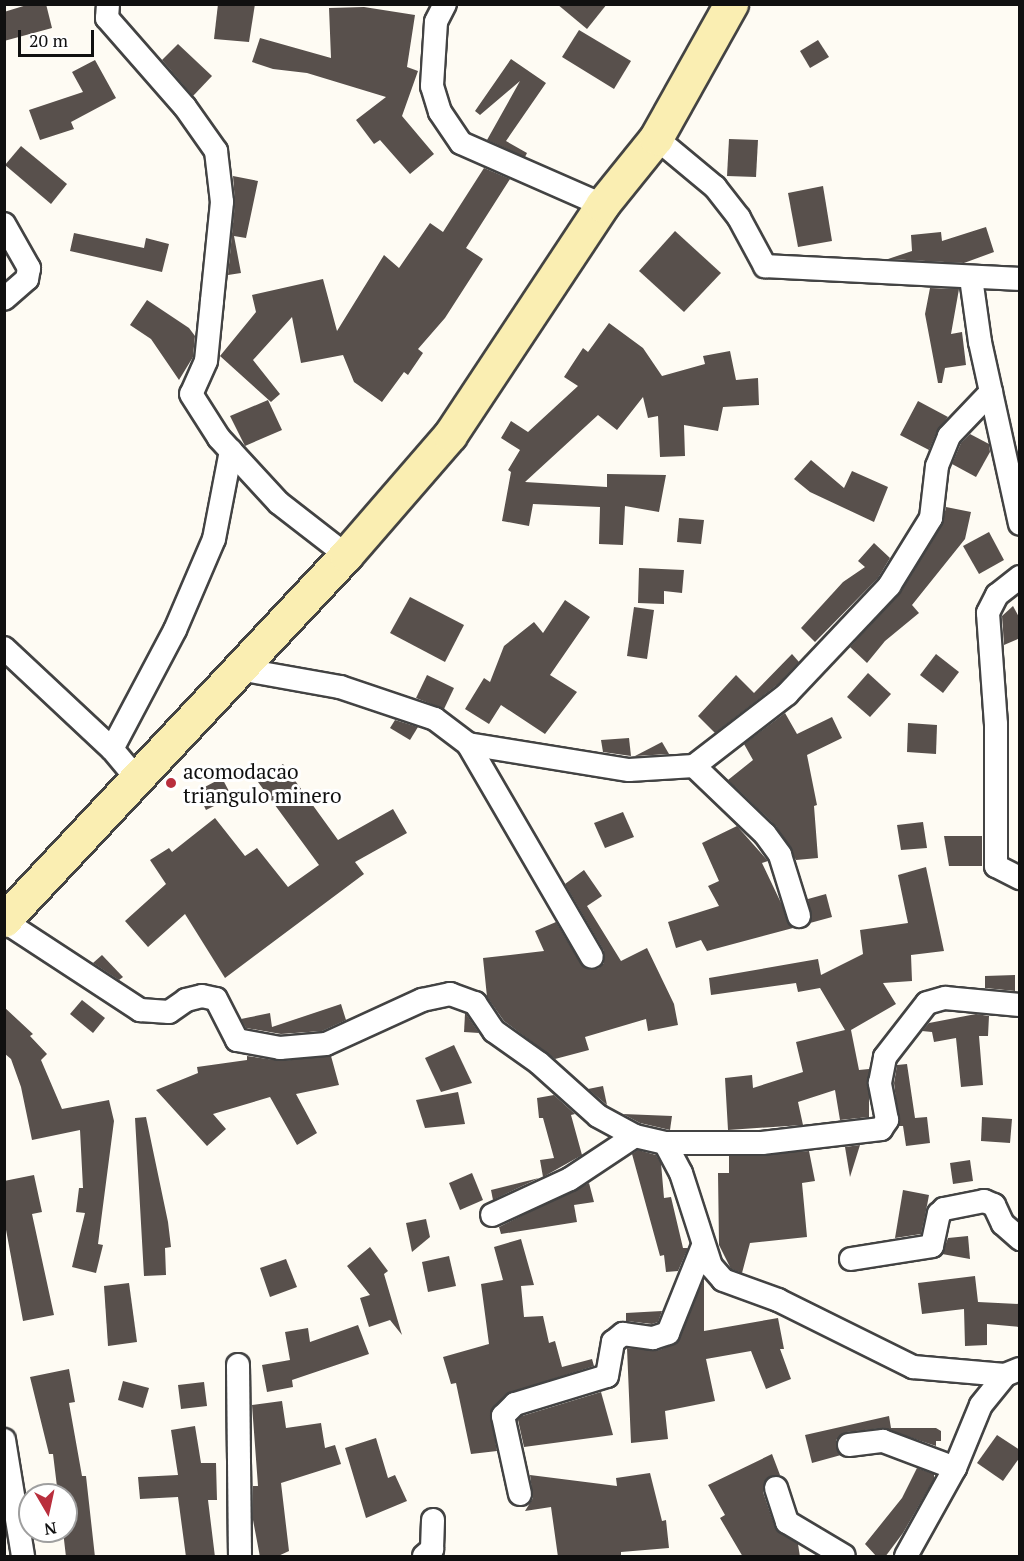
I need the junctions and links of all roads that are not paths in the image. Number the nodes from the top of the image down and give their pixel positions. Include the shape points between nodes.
1 (108, 4) edge
2 (445, 4) edge
3 (731, 4) edge
4 (656, 138) junction
5 (602, 205) junction
6 (4, 224) edge
7 (971, 279) junction
8 (1020, 279) edge
9 (4, 299) edge
10 (991, 392) junction
11 (231, 451) junction
12 (1020, 524) edge
13 (346, 555) junction
14 (1020, 577) edge
15 (4, 648) edge
16 (239, 669) junction
17 (468, 744) junction
18 (112, 749) junction
19 (694, 766) junction
20 (136, 778) junction
21 (1020, 878) edge
22 (799, 916) dead end
23 (4, 920) edge
24 (592, 957) dead end
25 (1020, 1005) edge
26 (635, 1136) junction
27 (665, 1143) junction
28 (492, 1215) dead end
29 (1020, 1239) edge
30 (703, 1246) junction
31 (851, 1259) dead end
32 (238, 1365) dead end
33 (1012, 1372) edge
34 (4, 1440) edge
35 (849, 1445) dead end
36 (955, 1468) junction
37 (776, 1488) dead end
38 (520, 1494) dead end
39 (433, 1520) dead end
40 (23, 1557) edge
41 (240, 1557) edge
42 (424, 1557) edge
43 (844, 1557) edge
44 (906, 1557) edge

1 - 11 street via 107,18 185,107 216,152 222,202 206,361 191,394
2 - 5 street via 436,22 432,86 440,112 462,143
3 - 4 main road
4 - 5 main road
4 - 7 street via 715,187 739,218 765,266
5 - 13 main road via 450,435
6 - 9 street via 29,268 27,279
7 - 8 street
7 - 10 street
10 - 12 street
10 - 19 street via 949,436 937,466 931,518 889,586 787,694
11 - 13 street via 279,503
11 - 18 street via 214,539 175,630
13 - 16 main road
14 - 21 street via 997,595 988,613 996,724 996,866
15 - 18 street
16 - 17 street via 340,687 435,719
16 - 20 main road
17 - 19 street via 629,770
17 - 24 street
18 - 20 street
19 - 22 street via 780,855
20 - 23 main road
23 - 26 street via 140,1010 169,1012 186,1000 202,996 216,999 237,1040 280,1048 326,1044 422,1000 450,994 475,1003 494,1032 539,1063 598,1116
25 - 27 street via 945,998 927,1003 885,1057 880,1083 887,1120 881,1129 762,1143
26 - 27 street
26 - 28 street via 570,1179
27 - 30 street via 681,1173
29 - 31 street via 1003,1224 994,1205 984,1201 944,1209 939,1214 932,1246
30 - 33 street via 723,1280 778,1300 914,1367
30 - 38 street via 668,1332 653,1338 623,1334 613,1342 607,1376 515,1404 503,1416
32 - 41 street
33 - 36 street via 981,1405
34 - 40 street
35 - 36 street via 883,1441
36 - 44 street
37 - 43 street via 787,1522
39 - 42 street via 432,1549

